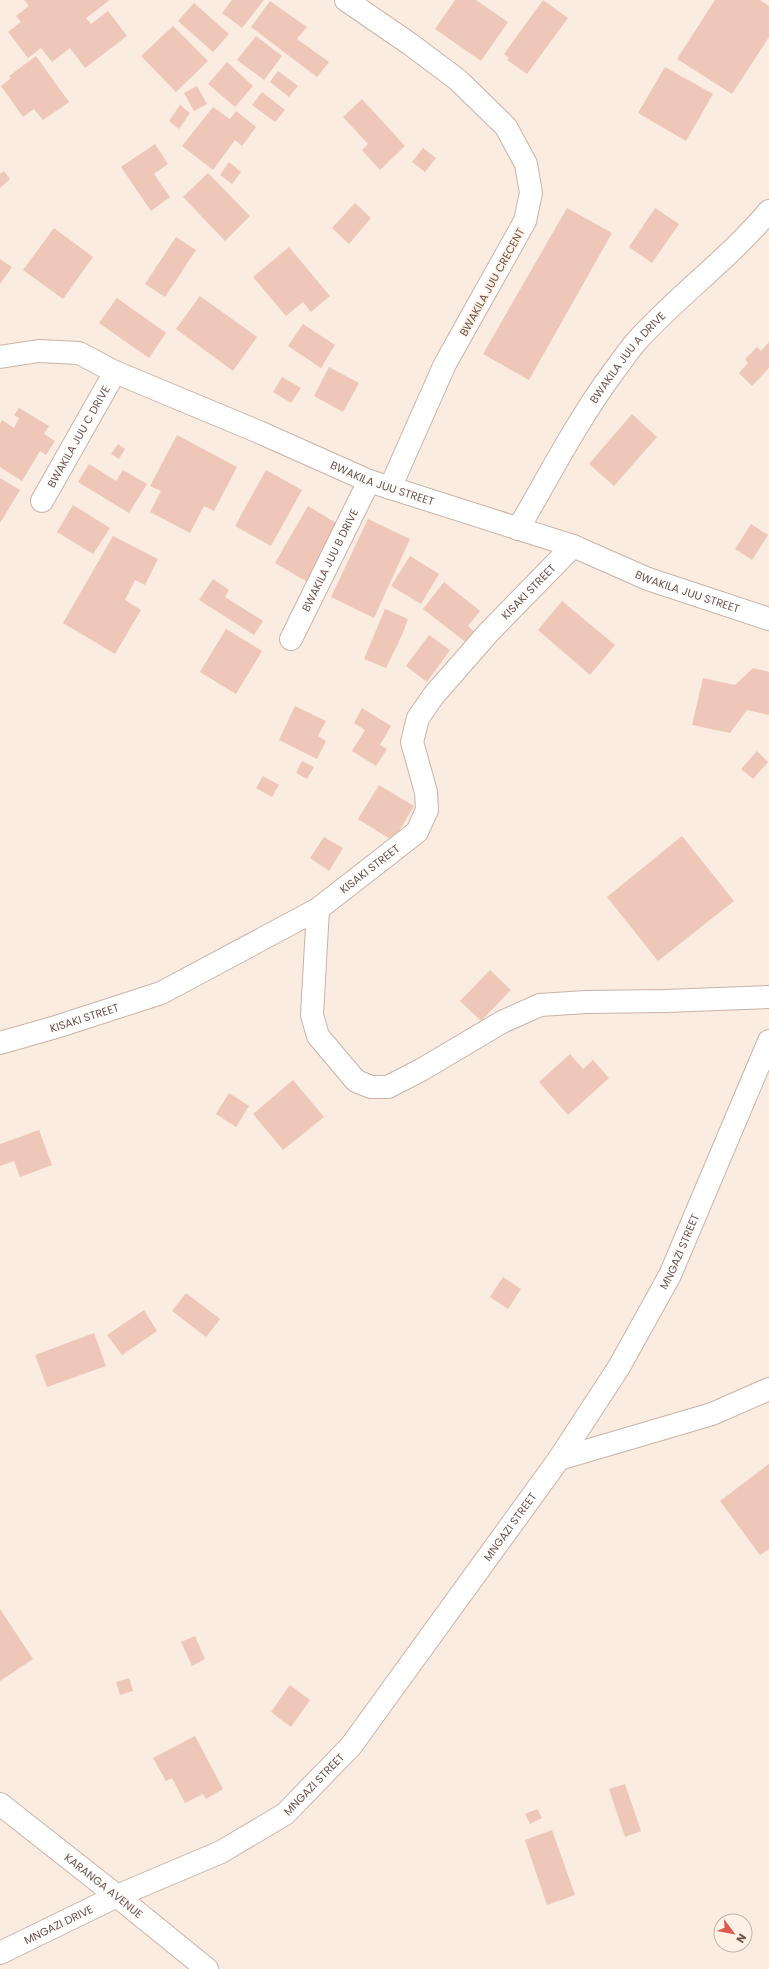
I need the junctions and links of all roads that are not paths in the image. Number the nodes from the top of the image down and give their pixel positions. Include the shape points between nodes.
1 (346, 0) edge
2 (769, 211) edge
3 (0, 357) edge
4 (115, 372) junction
5 (369, 481) junction
6 (390, 488) junction
7 (42, 502) dead end
8 (518, 529) junction
9 (573, 546) junction
10 (769, 619) edge
11 (292, 639) dead end
12 (318, 909) junction
13 (769, 997) edge
14 (769, 1041) edge
15 (0, 1042) edge
16 (769, 1389) edge
17 (559, 1459) junction
18 (0, 1804) edge
19 (117, 1896) junction
20 (0, 1953) edge
21 (207, 1969) edge

1 - 6 street, BWAKILA JUU CRECENT via 458,80 506,127 526,164 531,193 526,221 445,364
2 - 8 street, BWAKILA JUU A DRIVE via 753,230 668,307 634,344 597,394
3 - 4 street, BWAKILA JUU STREET via 39,351 79,353
4 - 5 street, BWAKILA JUU STREET
4 - 7 street, BWAKILA JUU C DRIVE
5 - 6 street, BWAKILA JUU STREET
5 - 11 street, BWAKILA JUU B DRIVE
6 - 8 street, BWAKILA JUU STREET
8 - 9 street, BWAKILA JUU STREET
9 - 10 street, BWAKILA JUU STREET via 648,579
9 - 12 street, KISAKI STREET via 489,632 434,695 418,718 412,742 426,792 427,810 417,832
12 - 13 street via 312,1015 318,1036 356,1081 372,1087 388,1087 502,1022 540,1005
12 - 15 street, KISAKI STREET via 161,993
14 - 17 street, MNGAZI STREET via 670,1275 619,1367
16 - 17 street via 712,1414
17 - 19 street, MNGAZI STREET via 351,1746 285,1814 221,1852
18 - 19 street, KARANGA AVENUE
19 - 20 street, MNGAZI DRIVE
19 - 21 street, KARANGA AVENUE

